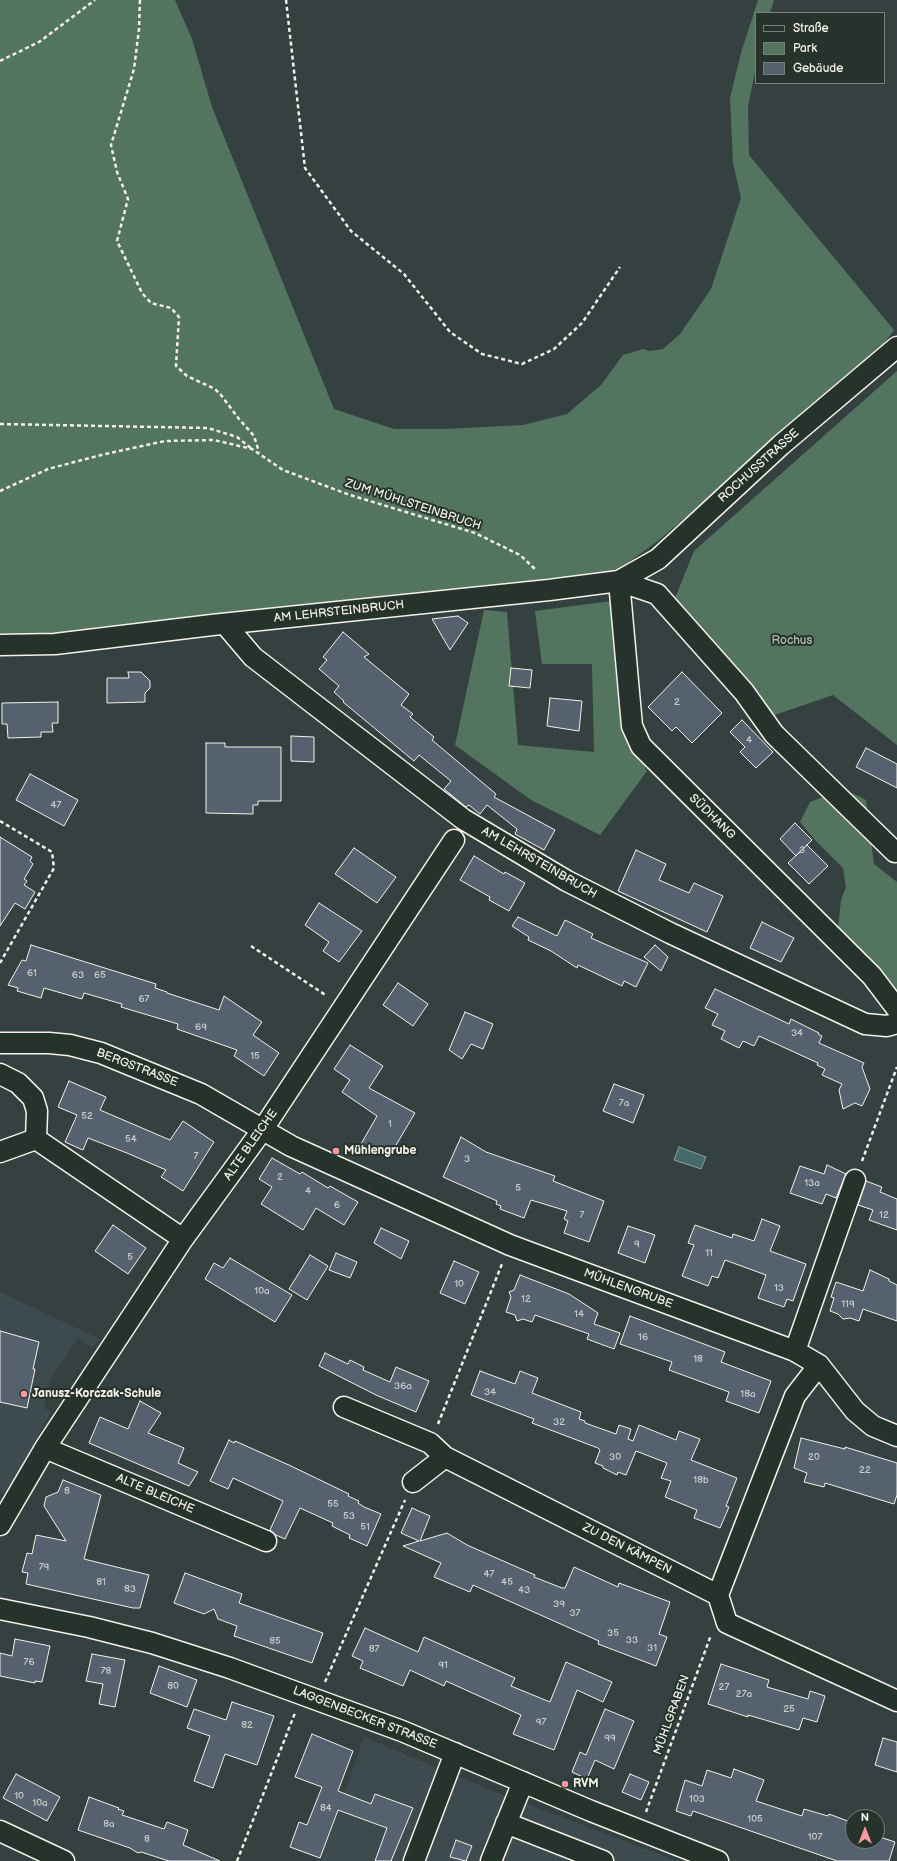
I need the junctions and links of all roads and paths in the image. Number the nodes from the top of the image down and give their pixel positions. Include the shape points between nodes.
1 (95, 0) edge
2 (140, 0) edge
3 (286, 0) edge
4 (0, 61) edge
5 (620, 267) dead end
6 (897, 347) edge
7 (0, 424) edge
8 (252, 449) junction
9 (260, 453) junction
10 (0, 491) edge
11 (619, 581) junction
12 (550, 590) junction
13 (225, 624) junction
14 (0, 645) edge
15 (0, 821) edge
16 (454, 840) dead end
17 (895, 852) dead end
18 (251, 946) dead end
19 (0, 963) edge
20 (343, 1008) junction
21 (897, 1009) edge
22 (897, 1023) edge
23 (0, 1043) edge
24 (897, 1067) edge
25 (0, 1074) edge
26 (263, 1129) junction
27 (36, 1139) junction
28 (0, 1152) edge
29 (855, 1180) joint
30 (183, 1239) junction
31 (510, 1245) junction
32 (795, 1351) junction
33 (819, 1365) junction
34 (344, 1407) dead end
35 (897, 1436) edge
36 (430, 1443) junction
37 (45, 1448) junction
38 (445, 1457) junction
39 (414, 1482) joint
40 (0, 1525) edge
41 (266, 1541) dead end
42 (720, 1601) junction
43 (0, 1609) edge
44 (309, 1697) junction
45 (897, 1701) edge
46 (455, 1753) junction
47 (523, 1782) junction
48 (506, 1823) junction
49 (640, 1830) junction
50 (0, 1831) edge
51 (64, 1861) edge
52 (237, 1861) edge
53 (414, 1861) edge
54 (491, 1861) edge
55 (603, 1861) edge
56 (718, 1861) edge

1 - 4 path via 39,42
2 - 9 path via 134,69 111,145 128,199 117,241 142,293 151,303 171,308 179,317 176,366 187,376 222,394 254,436
3 - 5 path via 305,168 351,231 404,274 450,332 482,354 522,364 554,349 582,323
6 - 11 street, ROCHUSSTRASSE via 781,445 658,559
7 - 8 path via 208,428 237,437
8 - 9 path, ZUM MÜHLSTEINBRUCH
8 - 10 path via 214,440 165,441 48,469
9 - 12 path, ZUM MÜHLSTEINBRUCH via 283,470 350,495 475,533 520,555 542,577
11 - 12 street, AM LEHRSTEINBRUCH
11 - 17 street via 657,594 744,692 774,734
11 - 21 street, SÜDHANG via 632,726 641,746 861,964
12 - 13 street, AM LEHRSTEINBRUCH
13 - 14 street, AM LEHRSTEINBRUCH via 54,644
13 - 22 street, AM LEHRSTEINBRUCH via 253,657 464,819 554,873 670,933 865,1024 887,1026
15 - 19 path via 52,852 54,868
16 - 20 street, ALTE BLEICHE
18 - 20 path
20 - 26 street, ALTE BLEICHE
23 - 26 street, BERGSTRASSE via 49,1042 101,1053 201,1094
24 - 29 path
25 - 27 street via 18,1083 33,1098 37,1111
26 - 30 street, ALTE BLEICHE
26 - 31 street, MÜHLENGRUBE via 298,1149
27 - 28 street
27 - 30 street
29 - 32 street
30 - 37 street, ALTE BLEICHE
31 - 32 street, MÜHLENGRUBE
31 - 36 path
32 - 33 street, MÜHLENGRUBE
33 - 35 street, MÜHLENGRUBE via 855,1411 873,1426
33 - 42 street via 795,1396
34 - 36 street, ZU DEN KÄMPEN
36 - 38 street, ZU DEN KÄMPEN
37 - 40 street, ALTE BLEICHE
37 - 41 street, ALTE BLEICHE
38 - 39 street
38 - 42 street, ZU DEN KÄMPEN
39 - 44 path via 325,1682
42 - 45 street via 727,1622
42 - 49 path, MÜHLGRABEN
43 - 44 street, LAGGENBECKER STRASSE via 152,1643 208,1660
44 - 46 street, LAGGENBECKER STRASSE
44 - 52 path via 293,1714
46 - 47 street, LAGGENBECKER STRASSE
46 - 53 street
47 - 48 street
47 - 49 street, LAGGENBECKER STRASSE
48 - 54 street
48 - 55 street
49 - 56 street, LAGGENBECKER STRASSE
50 - 51 street

